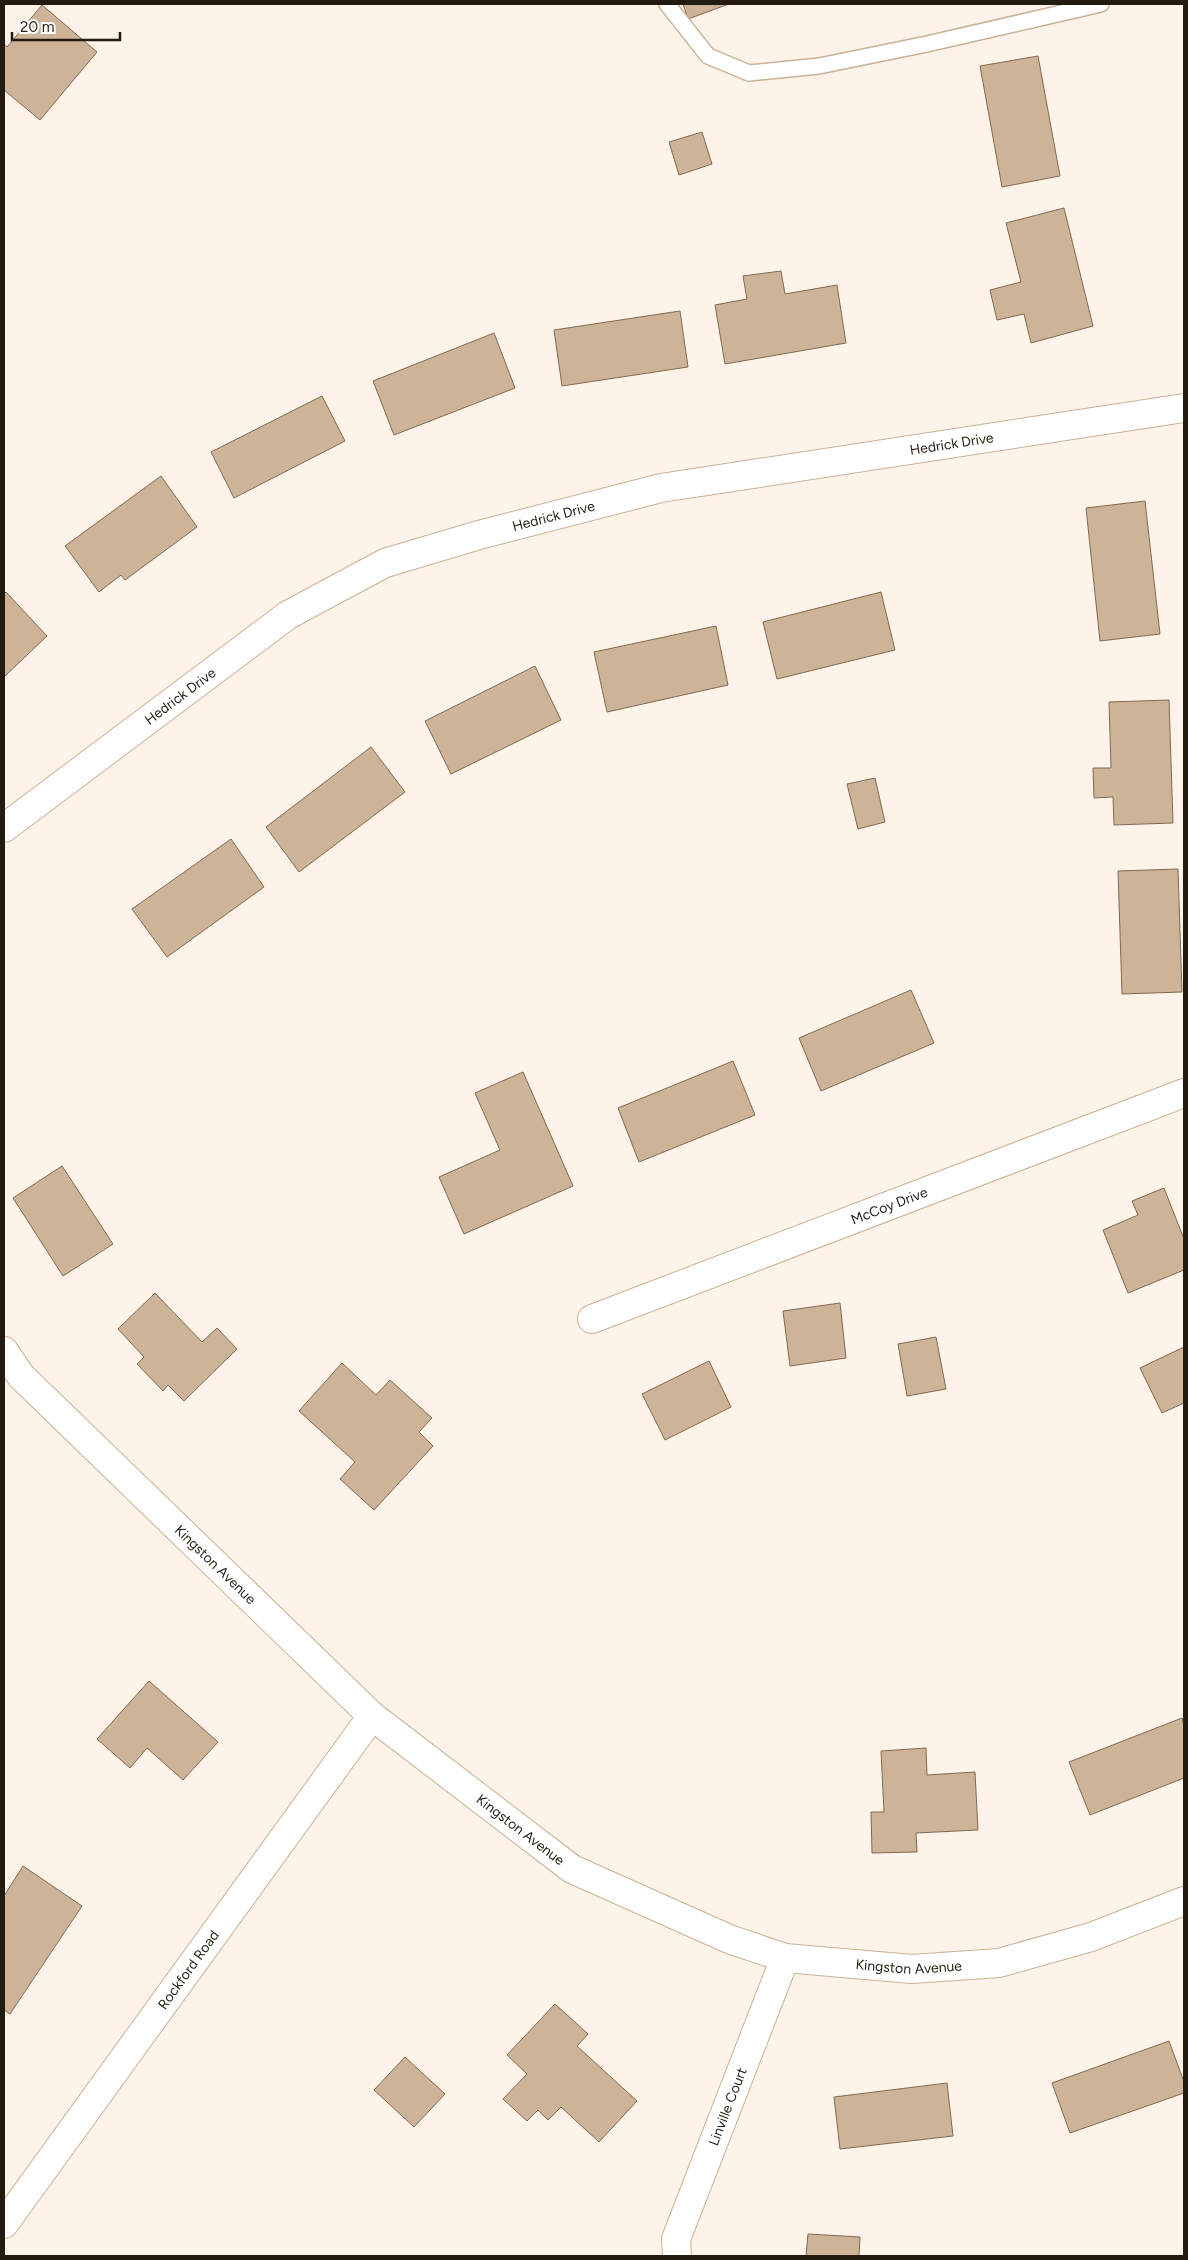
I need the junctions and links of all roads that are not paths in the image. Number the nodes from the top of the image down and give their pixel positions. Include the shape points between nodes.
1 (667, 4) edge
2 (1101, 4) edge
3 (1184, 408) edge
4 (4, 828) edge
5 (1184, 1093) edge
6 (592, 1319) dead end
7 (4, 1351) edge
8 (13, 1382) edge
9 (372, 1716) junction
10 (1184, 1900) edge
11 (785, 1958) junction
12 (4, 2224) edge
13 (677, 2256) edge

1 - 2 lane via 708,56 749,73 828,64
3 - 4 street, Hedrick Drive via 662,488 385,563 288,615
5 - 6 street, McCoy Drive
7 - 8 street, Kingston Avenue
8 - 9 street, Kingston Avenue
9 - 11 street, Kingston Avenue via 572,1869 729,1939
9 - 12 street, Rockford Road
10 - 11 street, Kingston Avenue via 1091,1937 999,1963 912,1970
11 - 13 street, Linville Court via 676,2239

